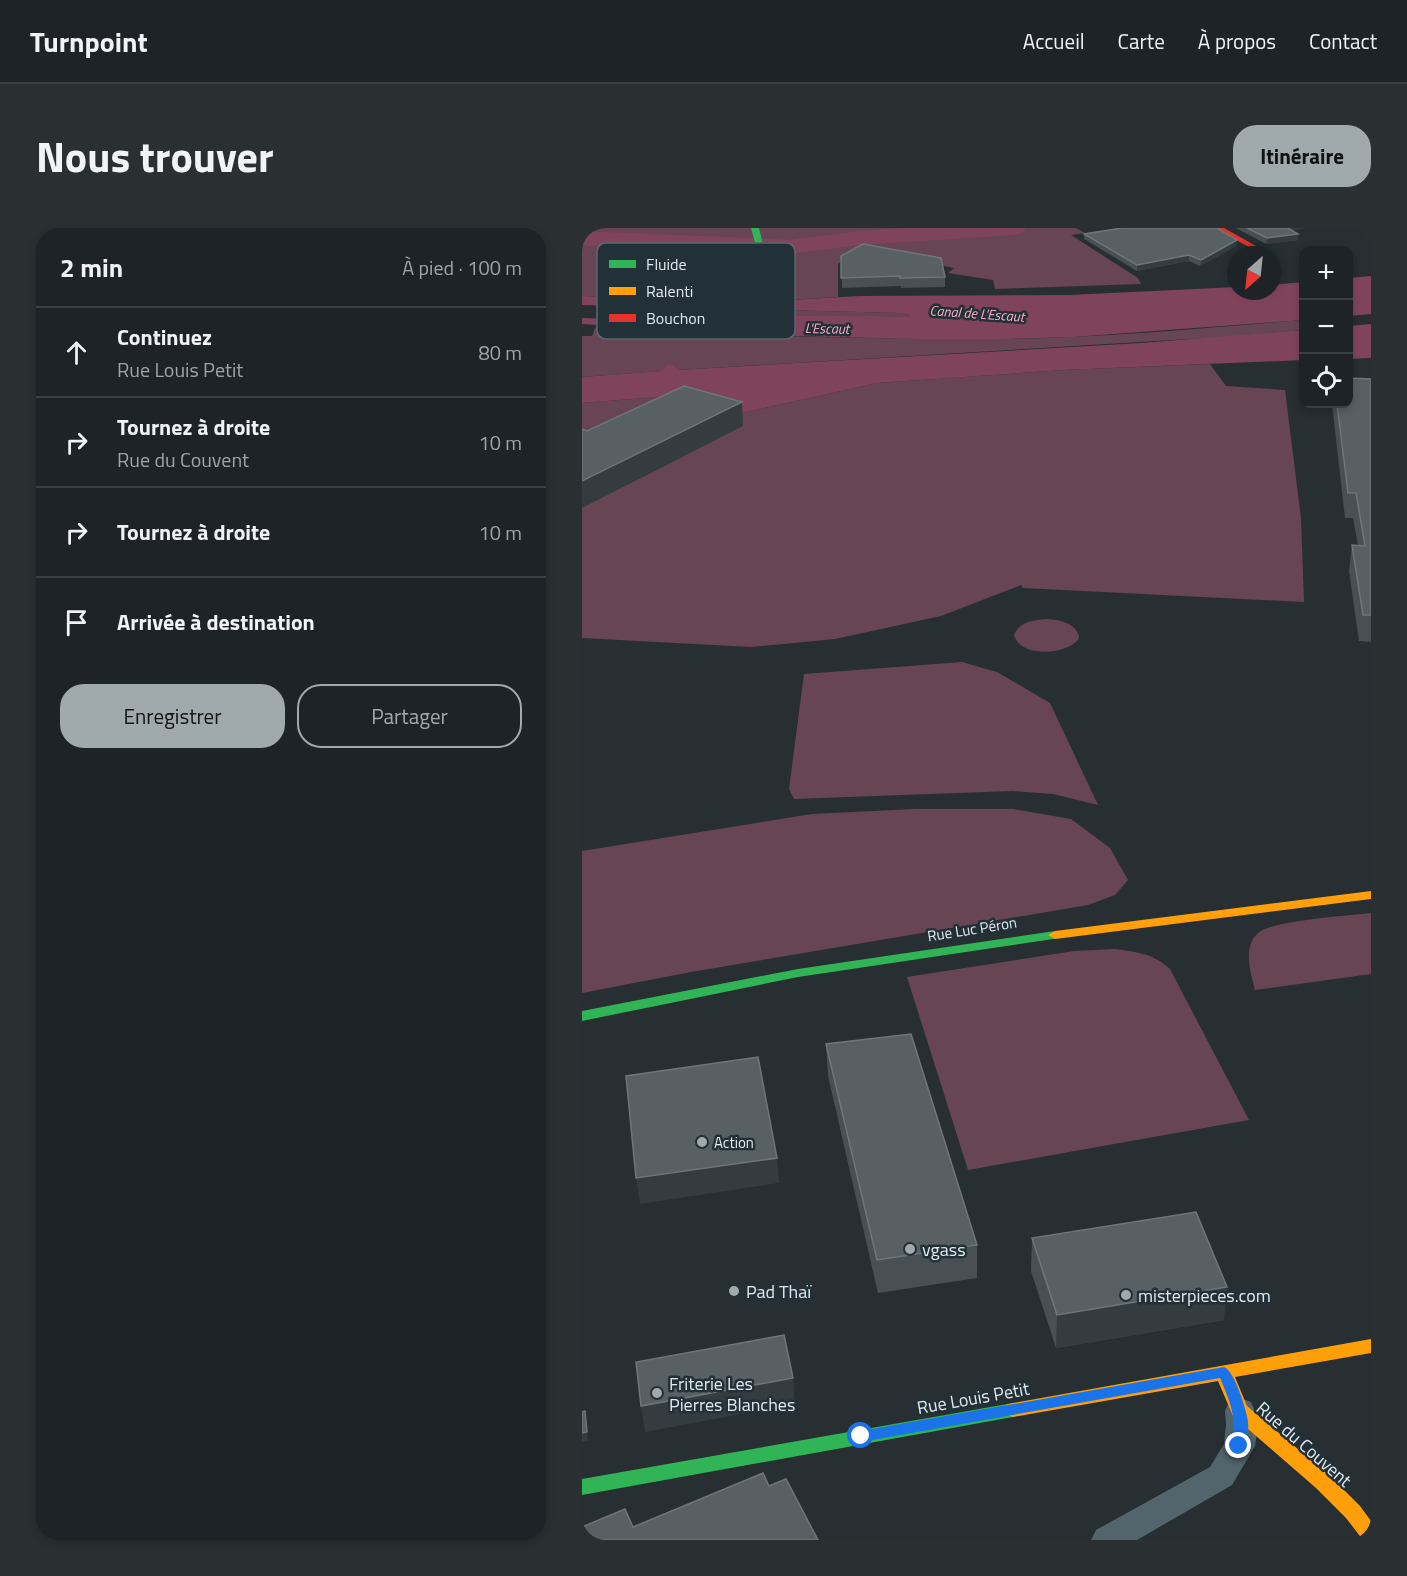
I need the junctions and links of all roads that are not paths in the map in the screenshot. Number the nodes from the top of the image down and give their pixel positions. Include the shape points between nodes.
1 (1219, 228) edge
2 (1252, 246) edge
3 (1371, 895) edge
4 (582, 1016) edge
5 (1371, 1346) edge
6 (1224, 1372) junction
7 (1240, 1411) junction
8 (582, 1487) edge
9 (1371, 1536) edge
10 (1108, 1540) edge

1 - 2 street
3 - 4 street, Rue Luc Péron via 986,943 798,973
5 - 6 street, Rue Louis Petit
6 - 7 street, Rue du Couvent
6 - 8 street, Rue Louis Petit
7 - 9 street, Rue du Couvent via 1323,1482
7 - 10 street via 1239,1446 1221,1476

